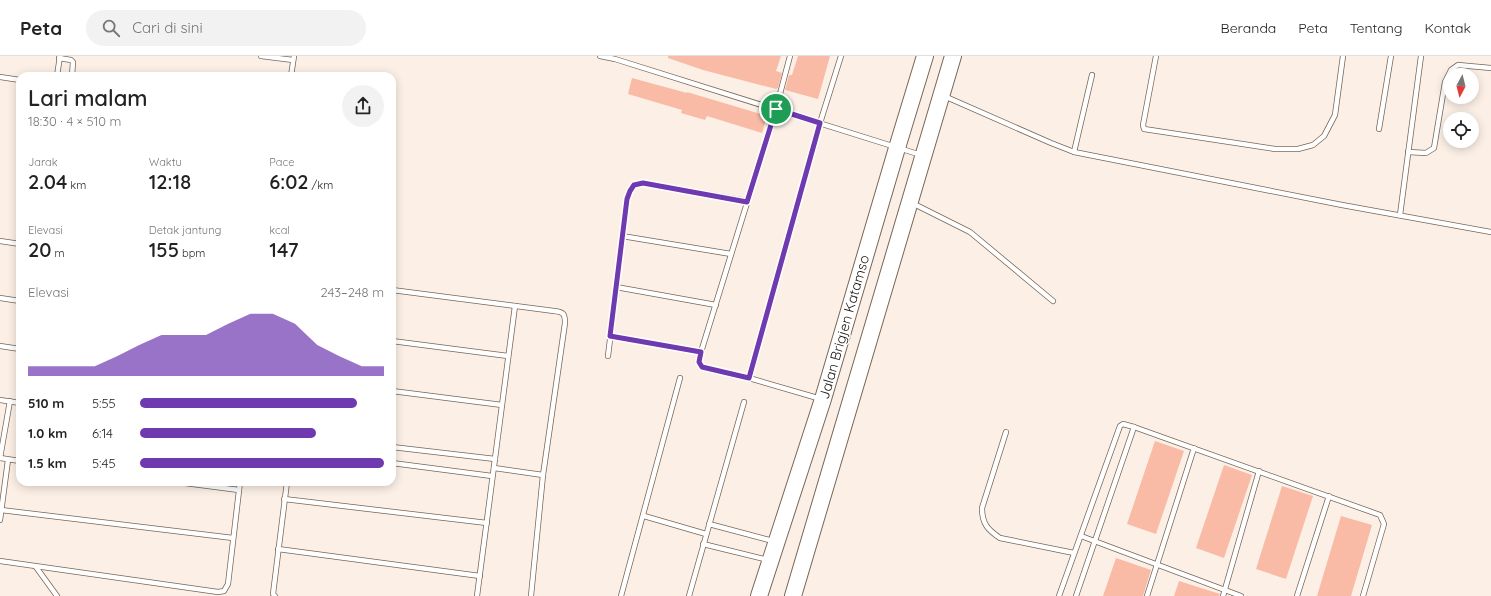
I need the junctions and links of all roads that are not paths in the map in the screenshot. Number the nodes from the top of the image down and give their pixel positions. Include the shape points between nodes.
1 (261, 56) edge
2 (600, 56) edge
3 (790, 56) edge
4 (841, 56) edge
5 (925, 56) edge
6 (953, 56) edge
7 (1156, 56) edge
8 (1343, 56) edge
9 (1391, 56) edge
10 (1420, 56) edge
11 (60, 57) edge
12 (294, 58) edge
13 (1491, 68) edge
14 (58, 72) edge
15 (72, 72) edge
16 (292, 72) edge
17 (1092, 75) dead end
18 (0, 77) edge
19 (16, 79) edge
20 (0, 84) edge
21 (940, 95) junction
22 (776, 109) junction
23 (820, 123) junction
24 (1380, 129) dead end
25 (896, 148) junction
26 (1074, 152) junction
27 (1408, 152) junction
28 (923, 155) junction
29 (747, 202) junction
30 (909, 202) junction
31 (1400, 215) junction
32 (1491, 232) edge
33 (622, 236) junction
34 (0, 241) edge
35 (16, 243) edge
36 (731, 254) junction
37 (616, 287) junction
38 (396, 291) edge
39 (0, 298) edge
40 (16, 300) edge
41 (1053, 301) dead end
42 (716, 305) junction
43 (515, 306) junction
44 (610, 336) junction
45 (396, 342) edge
46 (0, 346) edge
47 (16, 348) edge
48 (701, 352) junction
49 (508, 356) junction
50 (608, 356) dead end
51 (680, 378) dead end
52 (749, 378) junction
53 (396, 392) edge
54 (0, 400) edge
55 (823, 400) junction
56 (10, 401) junction
57 (16, 402) edge
58 (744, 402) dead end
59 (502, 405) junction
60 (1134, 427) junction
61 (1006, 432) dead end
62 (396, 447) edge
63 (1194, 448) junction
64 (0, 458) edge
65 (495, 459) junction
66 (8, 460) junction
67 (16, 461) edge
68 (396, 464) edge
69 (494, 468) junction
70 (1259, 471) junction
71 (544, 475) junction
72 (492, 476) junction
73 (208, 486) edge
74 (240, 486) edge
75 (286, 486) edge
76 (239, 490) junction
77 (1329, 496) junction
78 (284, 499) junction
79 (1, 510) junction
80 (644, 516) junction
81 (0, 520) edge
82 (486, 523) junction
83 (709, 524) junction
84 (706, 534) junction
85 (1081, 536) junction
86 (233, 538) junction
87 (776, 541) junction
88 (1095, 541) junction
89 (703, 544) junction
90 (278, 550) junction
91 (1074, 553) junction
92 (0, 561) edge
93 (770, 561) junction
94 (1158, 565) junction
95 (36, 567) junction
96 (480, 576) junction
97 (1224, 590) junction
98 (57, 596) edge
99 (274, 596) edge
100 (477, 596) edge
101 (531, 596) edge
102 (621, 596) edge
103 (689, 596) edge
104 (759, 596) edge
105 (793, 596) edge
106 (1059, 596) edge
107 (1076, 596) edge
108 (1147, 596) edge
109 (1223, 596) edge
110 (1241, 596) edge
111 (1297, 596) edge
112 (1363, 596) edge

1 - 12 lane
2 - 22 lane
3 - 22 lane
4 - 23 lane
5 - 25 highway, Jalan Brigjen Katamso
6 - 21 highway, Jalan Brigjen Katamso
7 - 8 lane via 1144,128 1275,149 1298,149 1313,145 1324,136 1334,115
9 - 24 lane
10 - 27 lane
11 - 14 lane
11 - 15 lane via 73,62
12 - 16 lane
13 - 27 lane via 1458,65 1451,70 1445,82 1434,148 1426,153
17 - 26 lane
18 - 19 lane
18 - 20 lane
21 - 26 lane
21 - 28 highway, Jalan Brigjen Katamso
22 - 23 lane
22 - 29 lane
23 - 25 lane
23 - 52 lane
25 - 28 lane
25 - 55 highway, Jalan Brigjen Katamso
26 - 31 lane
27 - 31 lane
28 - 30 highway, Jalan Brigjen Katamso
29 - 33 lane via 643,183 634,185 627,199
29 - 36 lane
30 - 41 lane via 970,232
30 - 105 highway, Jalan Brigjen Katamso
31 - 32 lane
33 - 36 lane
33 - 37 lane
34 - 35 lane
36 - 42 lane
37 - 42 lane
37 - 44 lane
38 - 43 lane
39 - 40 lane
42 - 48 lane
43 - 49 lane
43 - 71 lane via 563,312 565,317
44 - 48 lane
44 - 50 lane
45 - 49 lane
46 - 47 lane
48 - 52 lane via 699,362 702,367
49 - 59 lane
51 - 80 lane
52 - 55 lane
53 - 59 lane
54 - 56 lane
55 - 87 highway, Jalan Brigjen Katamso
56 - 57 lane
56 - 64 lane
58 - 83 lane
59 - 65 lane
60 - 63 lane
60 - 85 lane via 1122,424 1120,426
60 - 88 lane
61 - 91 lane via 982,508 982,518 991,532 1000,538
62 - 65 lane
63 - 70 lane
63 - 94 lane
64 - 66 lane
65 - 69 lane
66 - 67 lane
66 - 79 lane
68 - 72 lane
69 - 71 lane
69 - 72 lane
70 - 77 lane
70 - 97 lane
71 - 101 lane
72 - 82 lane
73 - 76 lane
74 - 76 lane
75 - 78 lane
76 - 86 lane
77 - 111 lane
77 - 112 lane via 1380,515 1384,524
78 - 82 lane
78 - 90 lane
79 - 81 lane
79 - 86 lane
80 - 84 lane
80 - 102 lane
82 - 96 lane
83 - 84 lane
83 - 87 lane
84 - 89 lane
85 - 88 lane
85 - 91 lane
86 - 95 lane via 228,584 224,591 218,592
87 - 93 highway, Jalan Brigjen Katamso
88 - 94 lane
88 - 107 lane
89 - 93 lane
89 - 103 lane
90 - 96 lane
90 - 99 lane
91 - 106 lane
92 - 95 lane
93 - 104 highway, Jalan Brigjen Katamso
94 - 97 lane
94 - 108 lane
95 - 98 lane
96 - 100 lane
97 - 109 lane
97 - 110 lane

